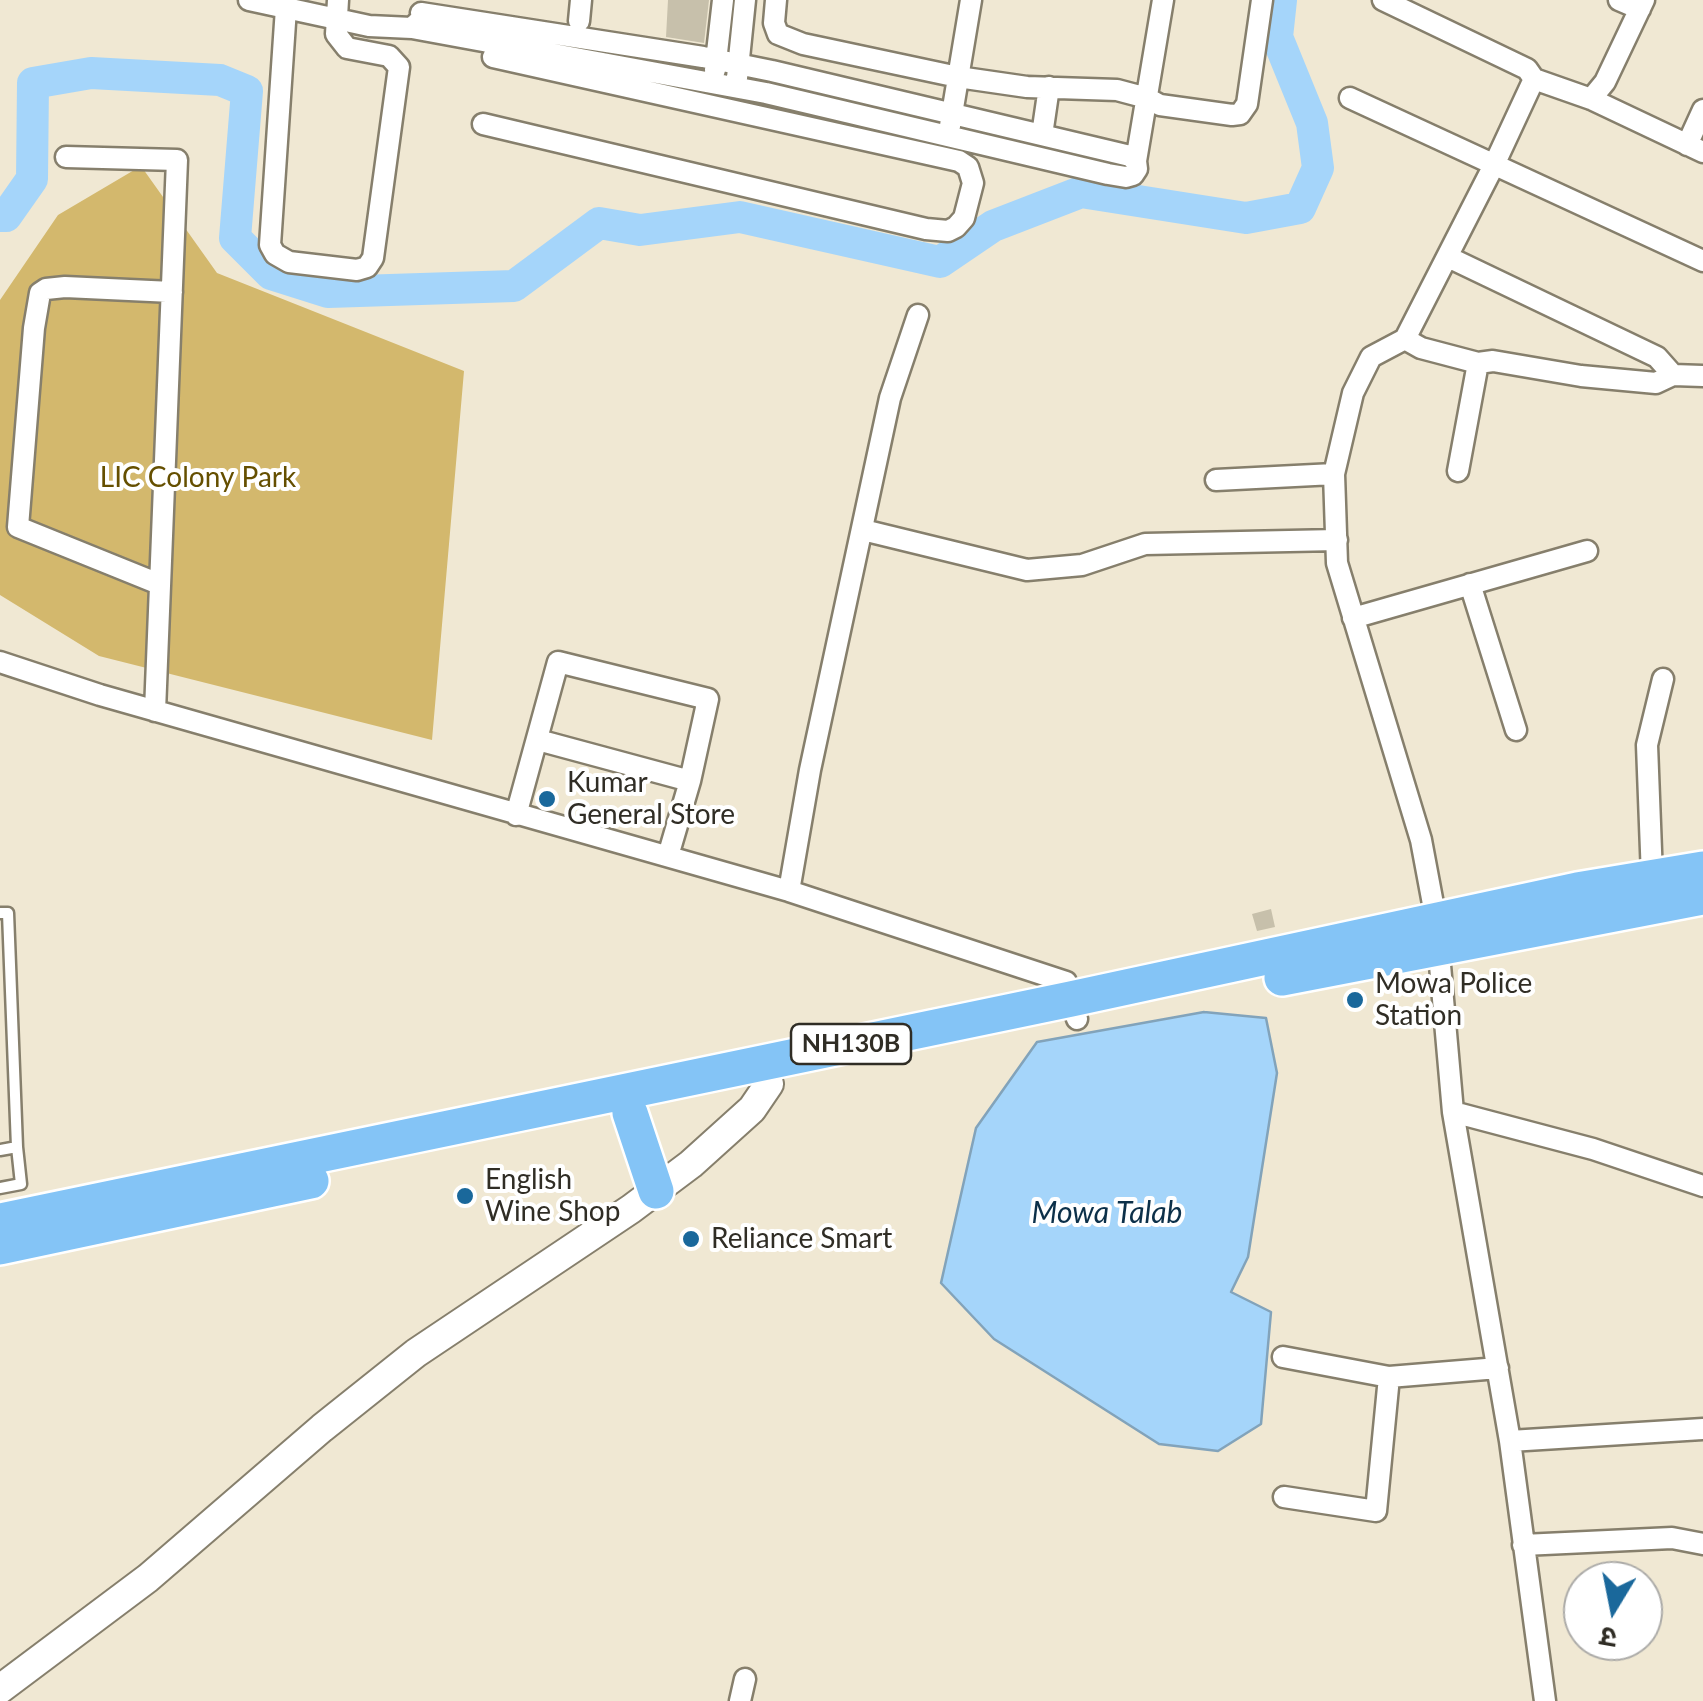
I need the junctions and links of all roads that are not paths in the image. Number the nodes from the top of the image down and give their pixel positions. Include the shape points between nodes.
1 (250, 0) edge
2 (723, 0) edge
3 (745, 0) edge
4 (776, 0) edge
5 (972, 0) edge
6 (1163, 0) edge
7 (1262, 0) edge
8 (1383, 0) edge
9 (1619, 0) edge
10 (1642, 5) edge
11 (286, 8) junction
12 (337, 10) edge
13 (419, 14) edge
14 (493, 57) dead end
15 (716, 59) junction
16 (738, 64) junction
17 (958, 77) junction
18 (1534, 78) junction
19 (822, 82) junction
20 (725, 84) junction
21 (1049, 88) junction
22 (1147, 98) junction
23 (1350, 98) dead end
24 (889, 99) junction
25 (1590, 100) junction
26 (816, 104) junction
27 (720, 108) junction
28 (1703, 110) edge
29 (952, 114) junction
30 (884, 121) junction
31 (482, 124) dead end
32 (1042, 135) junction
33 (948, 136) junction
34 (1695, 148) edge
35 (66, 156) dead end
36 (1136, 161) junction
37 (1494, 166) junction
38 (1448, 258) junction
39 (1703, 261) edge
40 (172, 292) junction
41 (918, 315) dead end
42 (1405, 339) junction
43 (1478, 363) junction
44 (1673, 376) junction
45 (1703, 376) edge
46 (1458, 470) dead end
47 (1334, 474) junction
48 (1216, 480) dead end
49 (9, 524) edge
50 (863, 530) junction
51 (1337, 540) junction
52 (1586, 551) dead end
53 (159, 584) junction
54 (1470, 584) junction
55 (1353, 618) junction
56 (0, 662) edge
57 (1663, 679) dead end
58 (156, 711) junction
59 (1516, 730) dead end
60 (538, 740) junction
61 (690, 781) junction
62 (516, 814) junction
63 (668, 856) junction
64 (1703, 869) edge
65 (1652, 878) junction
66 (789, 891) junction
67 (1703, 897) edge
68 (0, 913) edge
69 (1438, 933) junction
70 (1074, 1009) junction
71 (769, 1084) junction
72 (1454, 1112) junction
73 (630, 1114) junction
74 (16, 1148) junction
75 (0, 1150) edge
76 (1703, 1186) edge
77 (0, 1188) edge
78 (656, 1190) junction
79 (0, 1221) edge
80 (0, 1247) edge
81 (1282, 1357) dead end
82 (1498, 1368) junction
83 (1389, 1377) junction
84 (1703, 1429) edge
85 (1510, 1442) junction
86 (1284, 1497) dead end
87 (1703, 1544) edge
88 (1523, 1545) junction
89 (745, 1678) dead end
90 (0, 1689) edge
91 (740, 1701) edge
92 (1545, 1701) edge

1 - 11 street
2 - 15 street
3 - 16 street
4 - 17 street via 774,23 789,40
5 - 17 street
6 - 22 street
7 - 22 street via 1244,110 1232,115
8 - 18 street
9 - 10 street
10 - 25 street
11 - 12 street
11 - 12 street via 270,244 289,262 357,270 374,258 399,67 389,56 347,48 336,34
12 - 13 street via 369,26
13 - 15 street
13 - 20 street
14 - 27 street
15 - 16 street
15 - 20 street
16 - 19 street
16 - 20 street
17 - 21 street
17 - 29 street
18 - 25 street
18 - 37 street
19 - 24 street
19 - 26 street
20 - 26 street
20 - 27 street
21 - 22 street
21 - 32 street
22 - 36 street
23 - 37 street
24 - 29 street
24 - 30 street
25 - 34 street
26 - 30 street
27 - 31 street via 959,161 973,176 964,218 948,231 926,229
28 - 34 street
29 - 32 street
29 - 33 street
30 - 33 street
32 - 36 street
33 - 36 street via 1126,178 1134,175
35 - 40 street via 177,160
37 - 38 street
37 - 39 street
38 - 42 street
38 - 44 street via 1657,357
40 - 49 street via 40,292
40 - 53 street
41 - 50 street via 890,398
42 - 43 street
42 - 47 street via 1370,356 1353,392
43 - 44 street via 1656,383
43 - 46 street
44 - 45 street
47 - 48 street
47 - 51 street
49 - 53 street
50 - 51 street via 1027,570 1082,566 1145,544
50 - 66 street
51 - 55 street
52 - 54 street
53 - 58 street
54 - 55 street
54 - 59 street
55 - 69 street via 1421,840
56 - 58 street
57 - 65 street via 1647,745
58 - 62 street
60 - 61 street
60 - 61 street via 558,662 708,700
60 - 62 street
61 - 63 street
62 - 63 street
63 - 66 street
64 - 65 highway, NH130B
65 - 69 highway, NH130B via 1577,890
66 - 70 street via 1066,982
67 - 69 highway, NH130B
68 - 74 lane via 8,912
69 - 70 highway, NH130B
69 - 72 street
70 - 71 highway, NH130B
70 - 79 highway, NH130B
71 - 73 highway, NH130B
71 - 78 street via 752,1109
72 - 76 street
72 - 82 street
73 - 78 highway
73 - 80 highway, NH130B
74 - 75 lane
74 - 77 lane via 21,1184
78 - 90 street via 416,1353 148,1578
81 - 83 street
82 - 83 street
82 - 85 street
83 - 86 street via 1376,1511
84 - 85 street
85 - 88 street
87 - 88 street via 1672,1538
88 - 92 street
89 - 91 street

